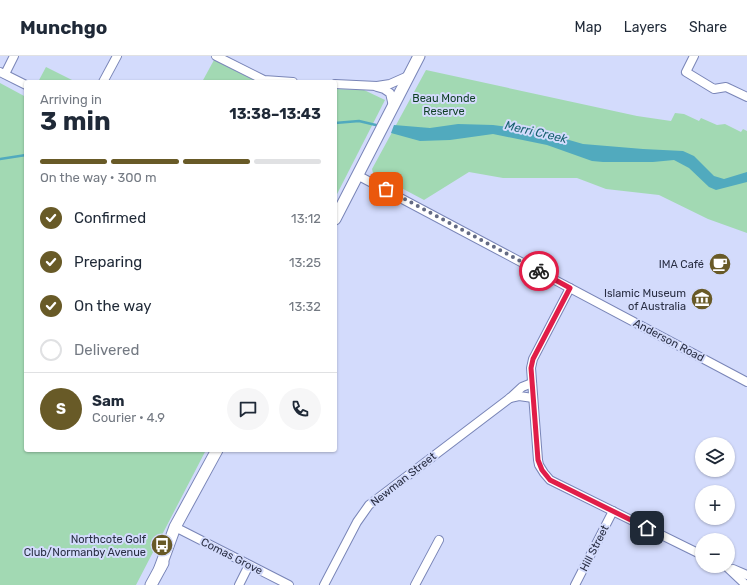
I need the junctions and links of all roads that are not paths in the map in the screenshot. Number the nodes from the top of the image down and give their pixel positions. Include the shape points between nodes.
1 (14, 56) edge
2 (117, 56) edge
3 (216, 56) edge
4 (419, 56) edge
5 (694, 56) edge
6 (2, 73) edge
7 (408, 76) junction
8 (105, 80) edge
9 (264, 80) edge
10 (24, 84) edge
11 (337, 84) edge
12 (377, 86) junction
13 (747, 97) edge
14 (392, 108) junction
15 (358, 175) junction
16 (337, 215) edge
17 (570, 288) junction
18 (747, 382) edge
19 (532, 383) junction
20 (510, 398) junction
21 (533, 398) junction
22 (215, 452) edge
23 (613, 511) junction
24 (178, 528) junction
25 (439, 540) dead end
26 (695, 552) edge
27 (249, 565) junction
28 (735, 570) edge
29 (733, 573) edge
30 (747, 575) edge
31 (151, 585) edge
32 (239, 585) edge
33 (289, 585) edge
34 (324, 585) edge
35 (415, 585) edge
36 (575, 585) edge
37 (746, 585) edge

1 - 6 street
2 - 8 street
3 - 9 street
4 - 7 main road
5 - 13 street via 686,72 714,89 726,87
6 - 10 street
7 - 12 street via 390,84
7 - 14 main road
11 - 12 street
12 - 14 street via 390,93
14 - 15 main road
15 - 16 main road
15 - 17 street, Anderson Road
17 - 18 street, Anderson Road
17 - 19 street via 533,359
19 - 20 street, Newman Street via 522,387
19 - 21 street
20 - 21 street
20 - 34 street, Newman Street via 369,505 357,522
21 - 23 street via 538,460 544,474 550,480
22 - 24 main road
23 - 26 street
23 - 36 street, Hill Street
24 - 27 street, Comas Grove
24 - 31 main road
25 - 35 street
27 - 32 street
27 - 33 street, Comas Grove
28 - 30 street
29 - 37 street

